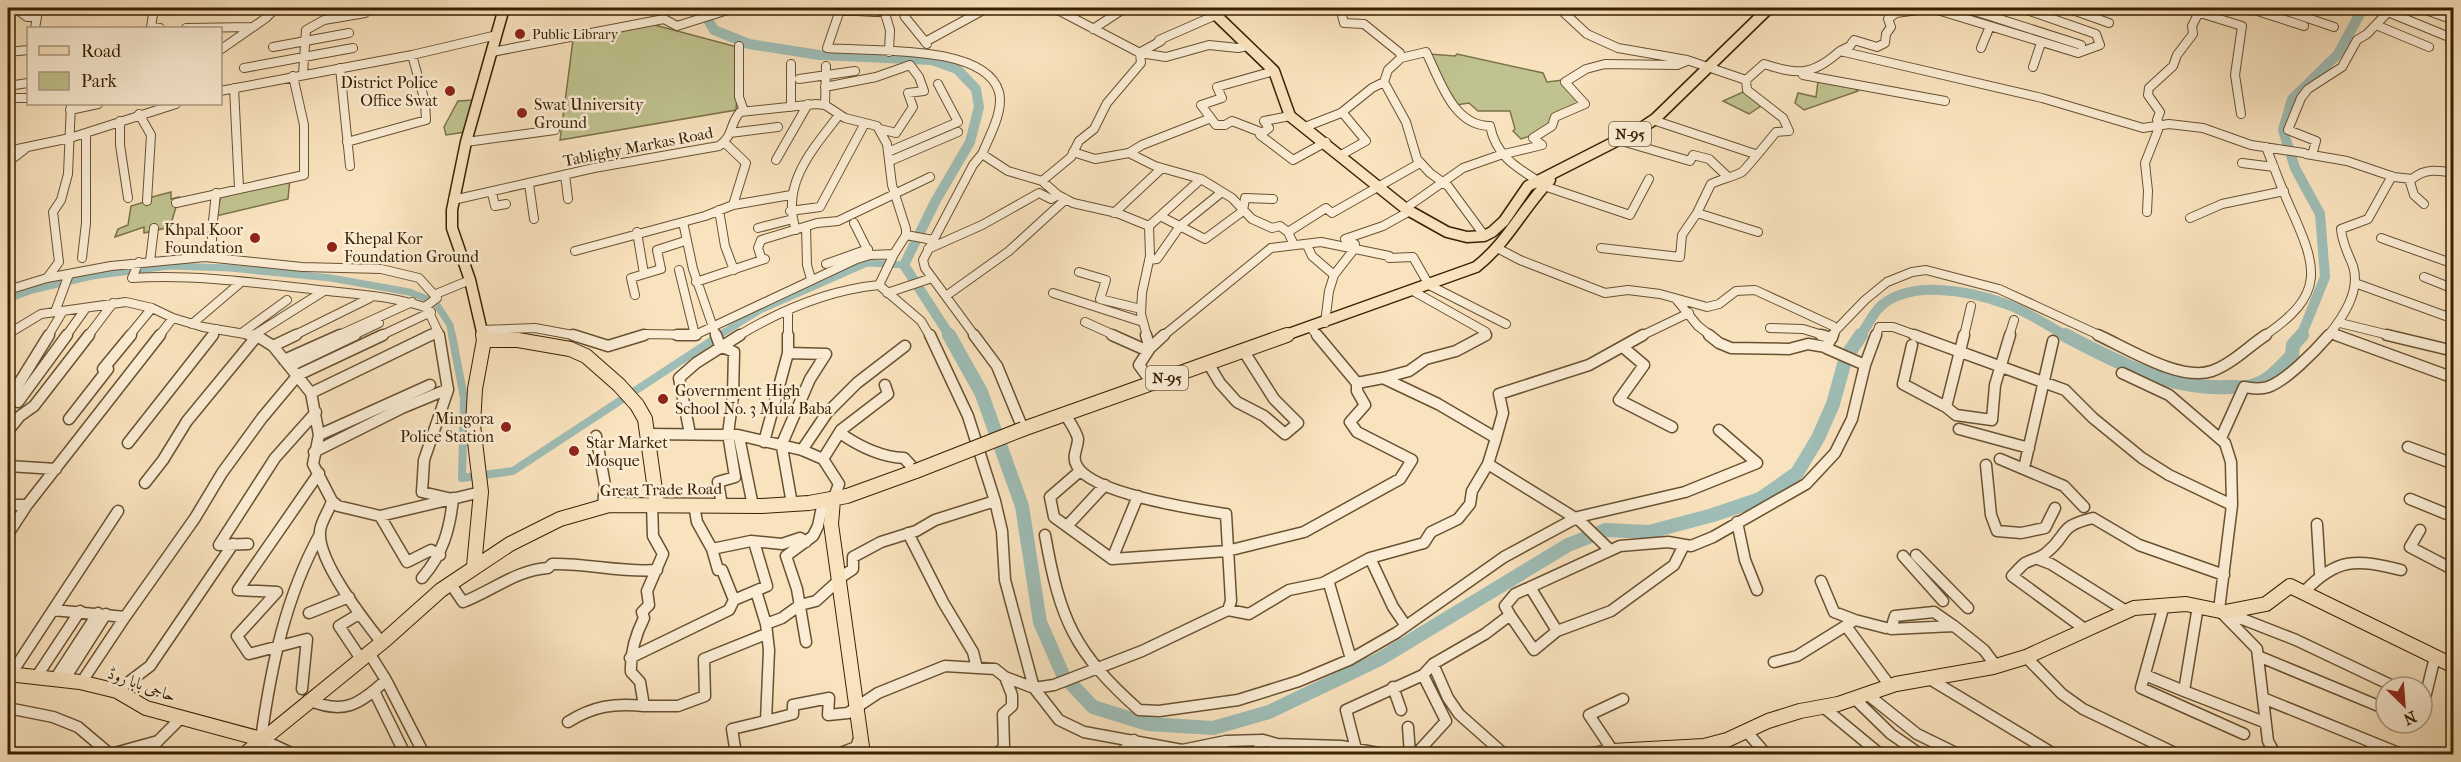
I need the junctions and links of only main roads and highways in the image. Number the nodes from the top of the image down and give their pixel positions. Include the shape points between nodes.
1 (504, 8) edge
2 (1203, 8) edge
3 (1769, 8) edge
4 (466, 141) junction
5 (1541, 183) junction
6 (469, 281) junction
7 (482, 333) junction
8 (828, 501) junction
9 (654, 504) junction
10 (474, 566) junction
11 (2454, 666) edge
12 (9, 674) edge
13 (261, 739) junction
14 (1613, 753) edge
15 (245, 754) edge
16 (863, 754) edge
17 (1596, 754) edge

1 - 4 main road
2 - 5 main road via 1216,15 1274,71 1290,116 1378,188 1445,231 1472,238 1484,235 1504,222 1520,194
3 - 5 main road, N-95 via 1653,120
4 - 6 main road via 453,200 452,228
4 - 6 main road via 450,211 452,235
5 - 8 main road, Great Trade Road / N-95, bridge via 1499,249 1476,267
6 - 7 main road
7 - 9 main road via 570,349 586,356 620,385 645,419
7 - 10 main road via 473,424 480,482
8 - 9 main road, Great Trade Road via 753,506
8 - 16 main road
9 - 10 main road, Great Trade Road via 603,506 584,511 515,541
10 - 13 main road, Great Trade Road via 420,606 365,656 305,694
11 - 14 main road via 2290,585 2266,604 2222,611 2164,605 2126,611 2026,657 1890,686 1768,721 1704,746
12 - 13 main road, حاجی بابا روڈ via 81,682 117,692 146,708
13 - 15 main road, Great Trade Road
14 - 17 main road

